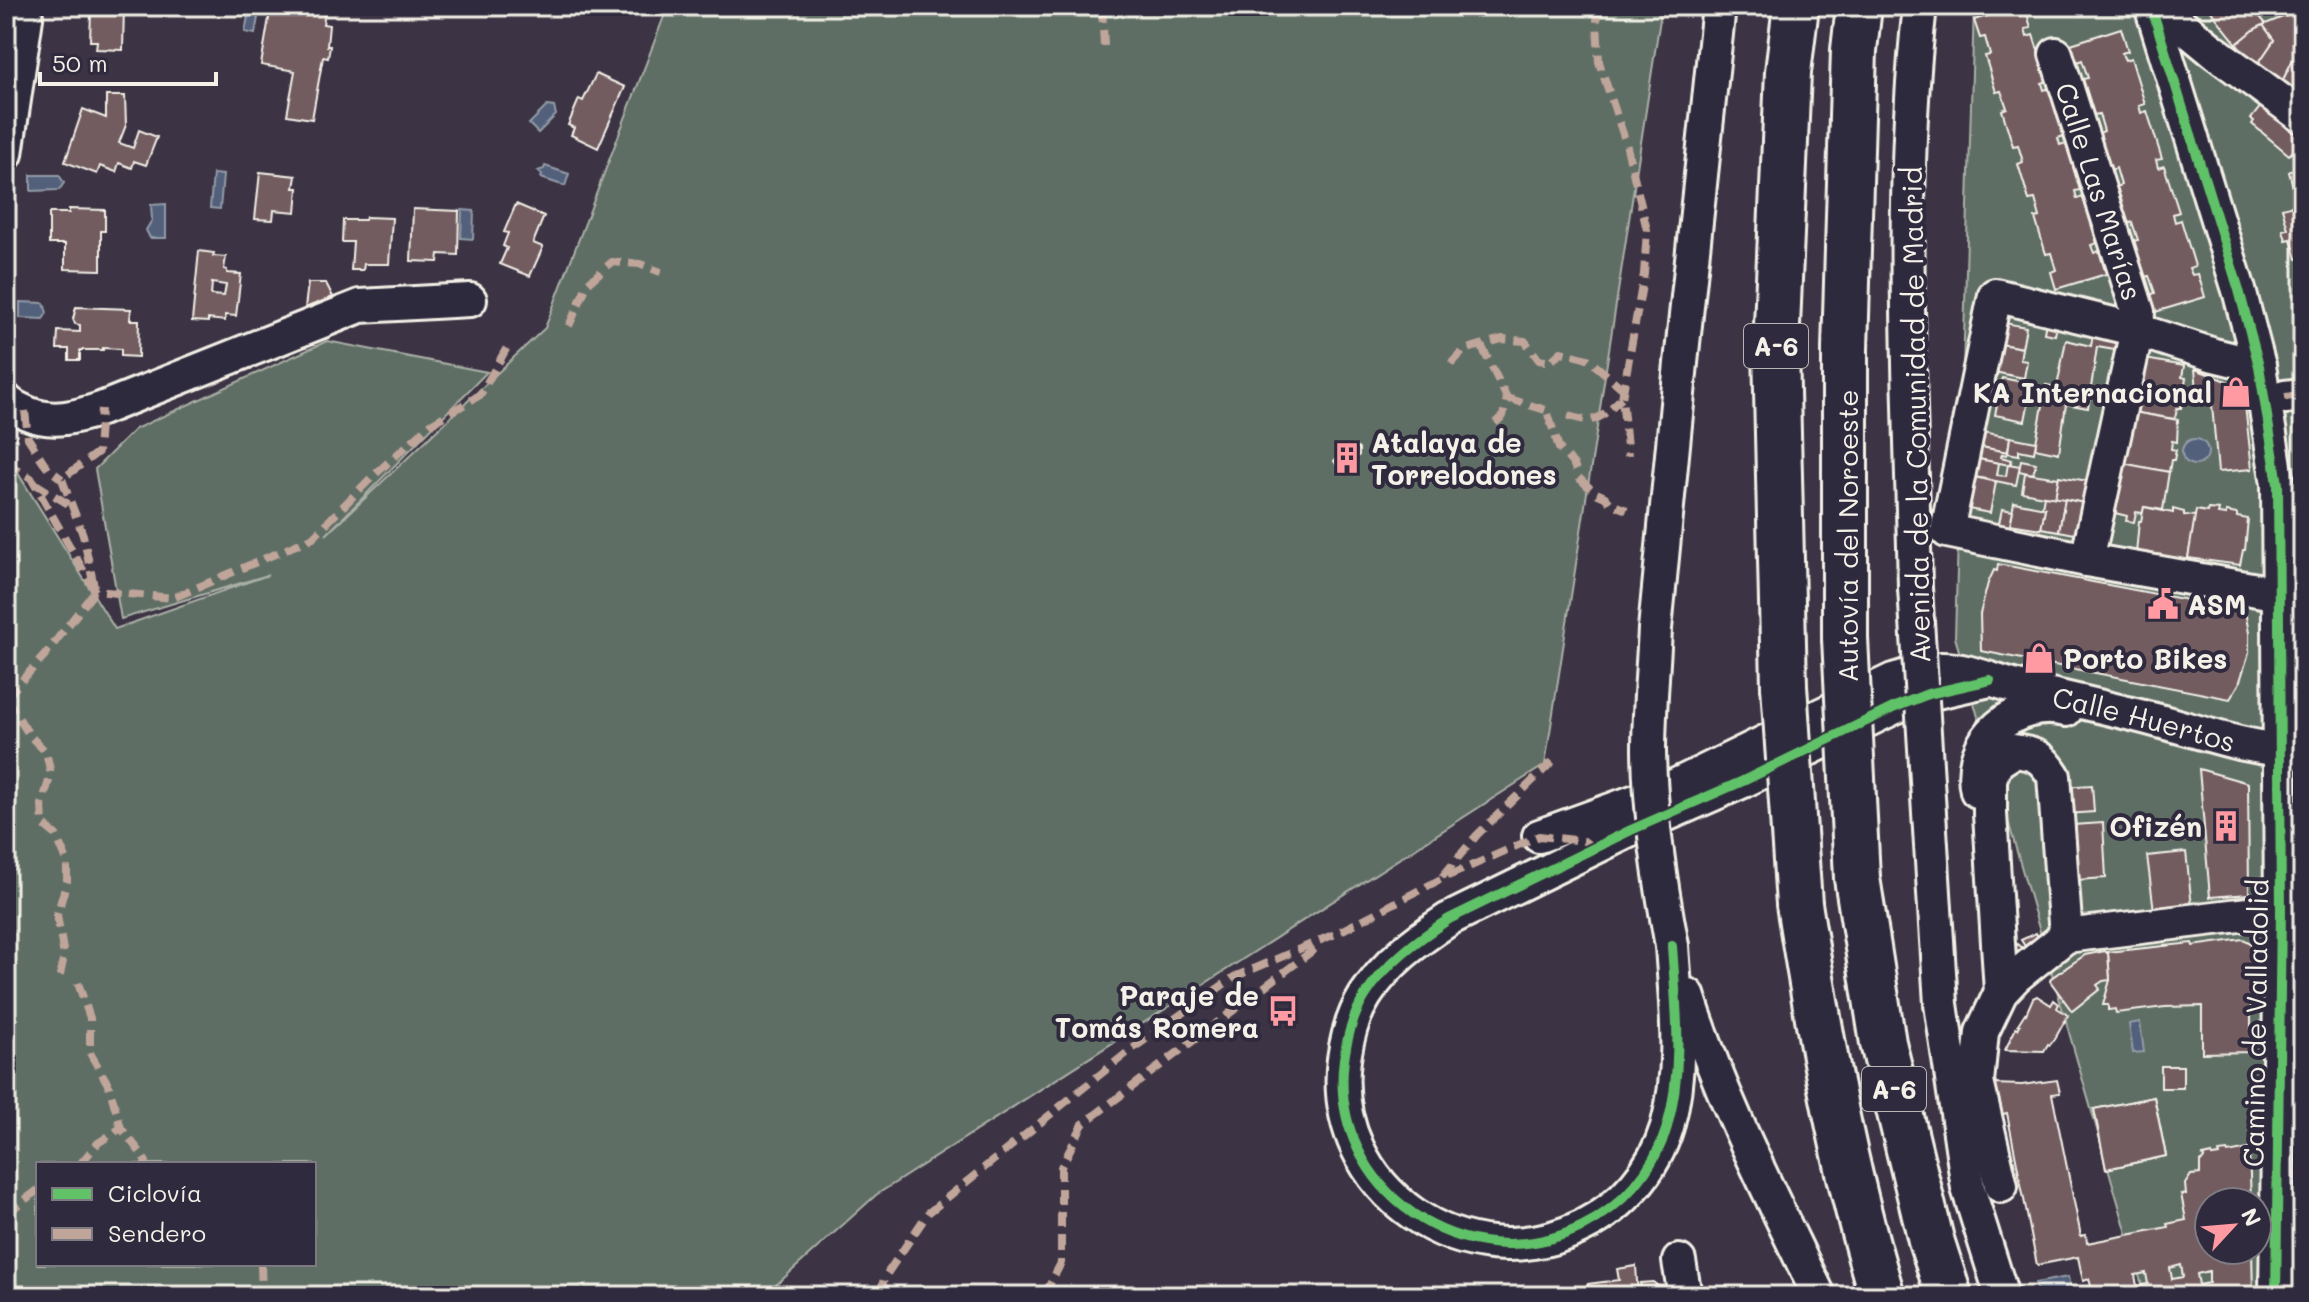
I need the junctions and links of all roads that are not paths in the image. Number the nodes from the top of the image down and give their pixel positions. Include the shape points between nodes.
1 (1719, 6) edge
2 (1796, 6) edge
3 (1859, 6) edge
4 (1920, 6) edge
5 (2165, 10) edge
6 (19, 15) edge
7 (2056, 54) dead end
8 (2303, 117) edge
9 (6, 154) edge
10 (470, 300) dead end
11 (2137, 330) junction
12 (2259, 366) junction
13 (2294, 396) edge
14 (6, 400) edge
15 (2087, 560) junction
16 (2280, 594) junction
17 (1990, 680) junction
18 (2119, 711) junction
19 (2289, 751) junction
20 (1990, 814) junction
21 (1539, 836) dead end
22 (2294, 910) edge
23 (2066, 936) junction
24 (1672, 946) junction
25 (2001, 992) junction
26 (2001, 1186) dead end
27 (1679, 1261) dead end
28 (1685, 1296) edge
29 (1819, 1296) edge
30 (1882, 1296) edge
31 (1949, 1296) edge
32 (2002, 1296) edge
33 (2276, 1296) edge
34 (2298, 1296) edge

1 - 24 street, bridge via 1655,629 1649,750 1654,832
2 - 30 highway, A-6, bridge via 1788,72 1776,349 1784,686 1799,904 1819,1033
3 - 31 highway, Autovía del Noroeste / A-6, bridge via 1845,349 1845,638 1857,878 1883,1043
4 - 32 street, Avenida de la Comunidad de Madrid, bridge via 1908,240 1915,588 1941,1004 1968,1188
5 - 8 street
5 - 12 street
5 - 13 street
6 - 9 street
7 - 11 street, Calle Las Marías via 2138,312
10 - 14 street via 360,306 69,419 39,418
11 - 12 street, Calle Las Marías
11 - 15 street
11 - 15 street, Calle Las Marías via 1995,295 1947,531
12 - 16 street via 2278,484
13 - 19 street
15 - 16 street
16 - 19 street
17 - 18 street, Calle Huertos
17 - 21 street, Calle Huertos via 1941,669 1893,680 1666,790
17 - 24 street via 1895,707 1449,919 1414,943 1364,997 1353,1019 1342,1073 1352,1133 1381,1186 1421,1221 1472,1241 1503,1245 1531,1244 1575,1230 1619,1202 1655,1156 1677,1083
18 - 19 street, Calle Huertos
18 - 20 street via 2097,717 2054,707 2009,717 1997,726 1981,744 1976,766 1975,789
19 - 22 street
20 - 23 street via 1990,778 1997,762 2014,751 2045,762 2054,776
20 - 25 street
22 - 23 street
22 - 33 street, Camino de Valladolid
22 - 34 street, Camino de Valladolid
23 - 25 street
24 - 29 street via 1704,1045
25 - 26 street via 1982,1032 1977,1082
27 - 28 street

